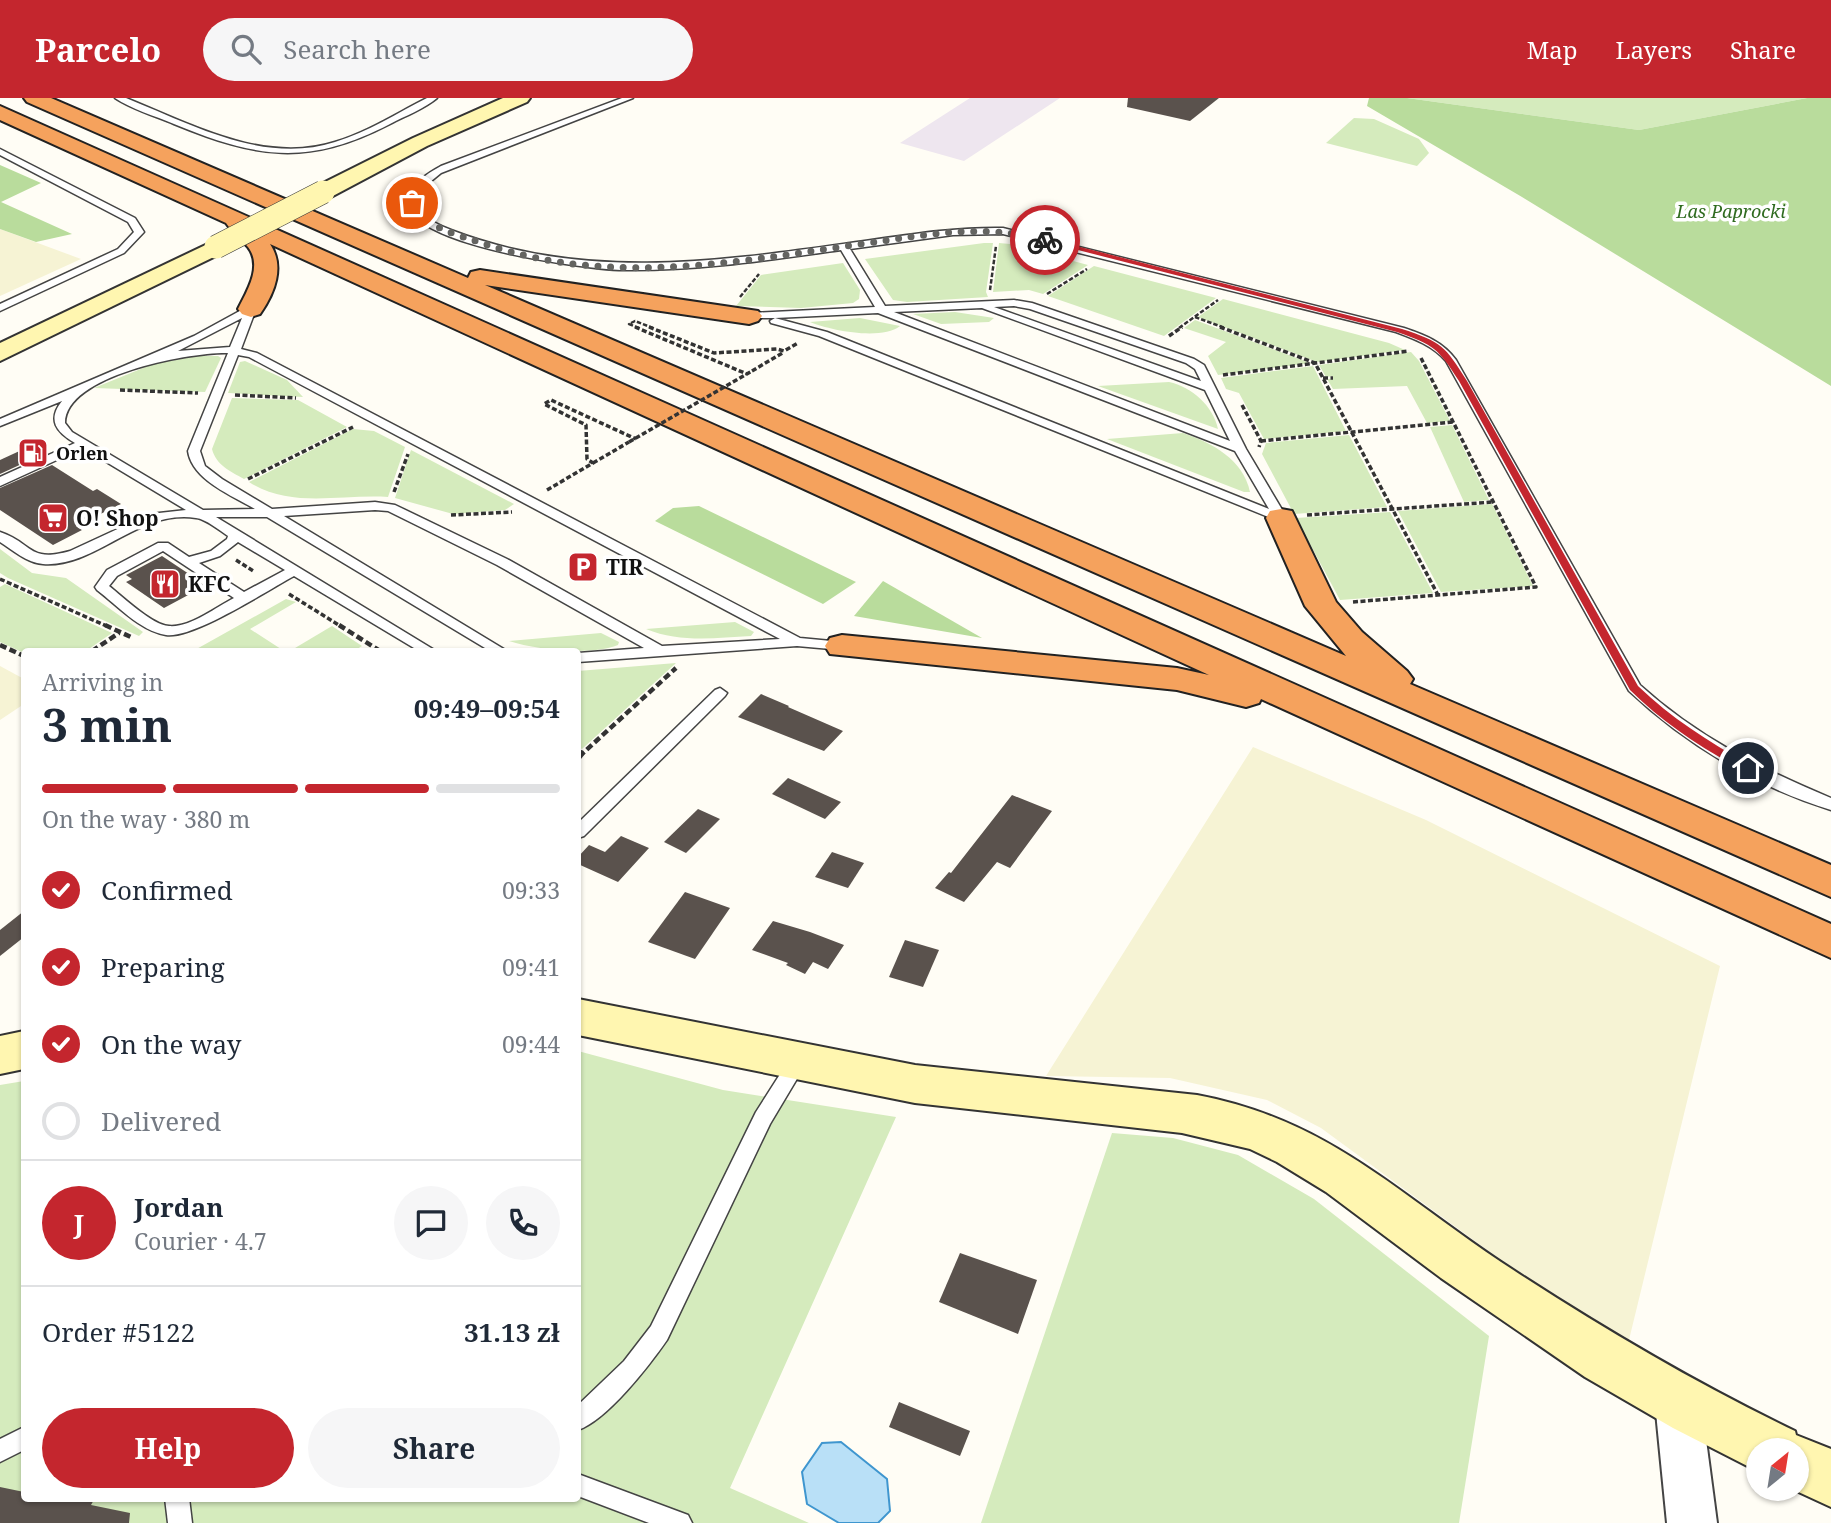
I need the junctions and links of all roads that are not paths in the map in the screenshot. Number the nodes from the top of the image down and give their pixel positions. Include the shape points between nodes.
1 (34, 98) edge
2 (119, 98) edge
3 (433, 98) edge
4 (520, 98) edge
5 (629, 98) edge
6 (0, 112) edge
7 (0, 152) edge
8 (227, 215) junction
9 (844, 247) junction
10 (397, 257) junction
11 (980, 306) junction
12 (744, 307) junction
13 (0, 309) edge
14 (251, 309) junction
15 (882, 312) junction
16 (234, 351) junction
17 (0, 353) edge
18 (147, 360) junction
19 (1208, 387) junction
20 (79, 389) junction
21 (0, 423) edge
22 (83, 444) junction
23 (1240, 449) junction
24 (0, 482) edge
25 (270, 513) junction
26 (204, 514) junction
27 (1292, 517) junction
28 (236, 534) junction
29 (0, 536) edge
30 (187, 561) junction
31 (295, 570) junction
32 (244, 598) junction
33 (797, 642) junction
34 (842, 646) joint
35 (424, 648) edge
36 (495, 648) edge
37 (660, 651) junction
38 (581, 658) edge
39 (720, 693) dead end
40 (1436, 709) junction
41 (1430, 759) junction
42 (1831, 804) edge
43 (581, 829) edge
44 (1831, 882) edge
45 (1831, 942) edge
46 (581, 1018) edge
47 (21, 1051) edge
48 (0, 1055) edge
49 (797, 1062) junction
50 (1678, 1402) junction
51 (581, 1417) edge
52 (1749, 1438) edge
53 (21, 1440) edge
54 (0, 1451) edge
55 (1810, 1468) edge
56 (1831, 1479) edge
57 (581, 1486) edge
58 (177, 1502) edge
59 (180, 1523) edge
60 (680, 1523) edge
61 (1692, 1523) edge

1 - 10 highway
2 - 3 lane via 253,149 283,153 335,145
4 - 17 street, bridge via 420,142
5 - 9 lane via 444,168 414,192 414,208 439,227 495,248 577,266 686,268
6 - 8 highway
7 - 13 lane via 132,220 139,232 121,251
8 - 14 highway via 262,246 267,258
8 - 41 highway
9 - 15 lane
9 - 42 lane via 957,231 1011,232 1428,340 1451,360 1634,688 1692,737 1748,768
10 - 12 highway via 503,282
10 - 40 highway
11 - 15 lane
11 - 19 lane
11 - 19 lane via 1032,306 1190,361 1200,367
12 - 15 lane
12 - 27 lane
14 - 16 lane
14 - 18 lane
15 - 23 lane
16 - 18 lane via 190,352
16 - 25 lane via 194,451 195,459 218,482
16 - 33 lane via 253,355
18 - 20 lane
19 - 23 lane
20 - 21 lane
20 - 22 lane via 64,405 59,423
22 - 24 lane
22 - 26 lane
23 - 27 lane
25 - 26 lane
25 - 36 lane
25 - 37 lane via 391,508 502,562
26 - 28 lane
26 - 29 lane via 143,521 57,559 30,556
27 - 40 highway via 1314,594 1329,616 1367,658
28 - 30 lane via 222,551
28 - 31 lane
30 - 32 lane
30 - 32 lane via 163,546 112,573 102,587 149,624 168,631 192,626
31 - 32 lane
31 - 35 lane
33 - 34 lane
33 - 37 lane
34 - 41 highway via 1177,679 1230,690
37 - 38 lane
39 - 43 lane
40 - 44 highway
41 - 45 highway
46 - 49 street
47 - 48 street
49 - 50 street via 915,1084 1182,1112 1258,1131 1330,1168 1479,1276
49 - 51 lane via 763,1118 659,1333 638,1364
50 - 52 street
50 - 61 street
53 - 54 lane
55 - 56 street
57 - 60 lane
58 - 59 lane

